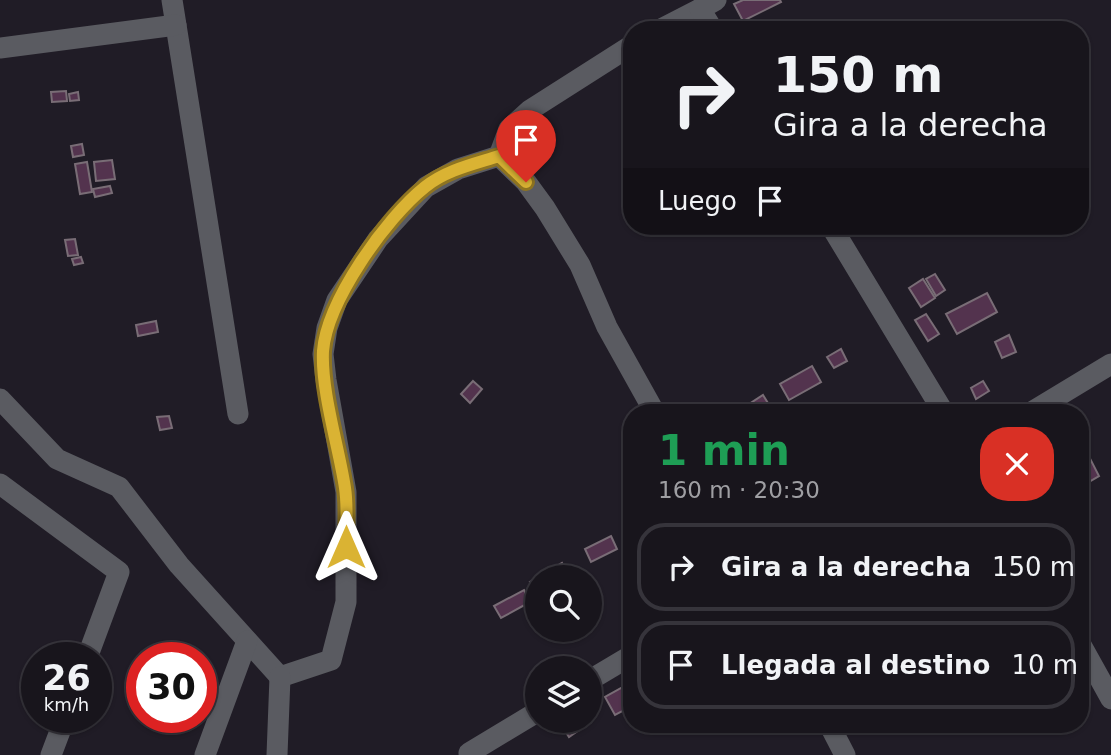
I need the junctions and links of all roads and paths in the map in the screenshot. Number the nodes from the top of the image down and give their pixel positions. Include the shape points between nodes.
1 (172, 0) edge
2 (708, 4) edge
3 (676, 21) edge
4 (176, 25) junction
5 (0, 48) edge
6 (623, 51) edge
7 (499, 156) junction
8 (836, 235) edge
9 (1111, 364) edge
10 (0, 399) edge
11 (651, 404) edge
12 (939, 404) edge
13 (1045, 404) edge
14 (238, 414) dead end
15 (0, 484) edge
16 (247, 641) junction
17 (93, 642) edge
18 (1089, 659) edge
19 (623, 660) edge
20 (602, 673) edge
21 (279, 677) junction
22 (1111, 699) edge
23 (525, 719) edge
24 (59, 733) edge
25 (834, 733) edge
26 (469, 753) dead end
27 (51, 755) edge
28 (205, 755) edge
29 (277, 755) edge
30 (845, 755) edge

1 - 4 street
2 - 3 street
4 - 5 street
4 - 14 street
6 - 7 street via 530,110 509,130
7 - 11 street via 526,182 559,231
7 - 21 street via 458,169 426,187 378,239 337,300 323,354 346,492 346,602 331,660
8 - 12 street
9 - 13 street
10 - 16 street via 57,459 119,487 179,565
15 - 17 street via 119,572
16 - 21 street
16 - 28 street
18 - 22 street
19 - 20 street
21 - 29 street
23 - 26 street
24 - 27 street
25 - 30 street

